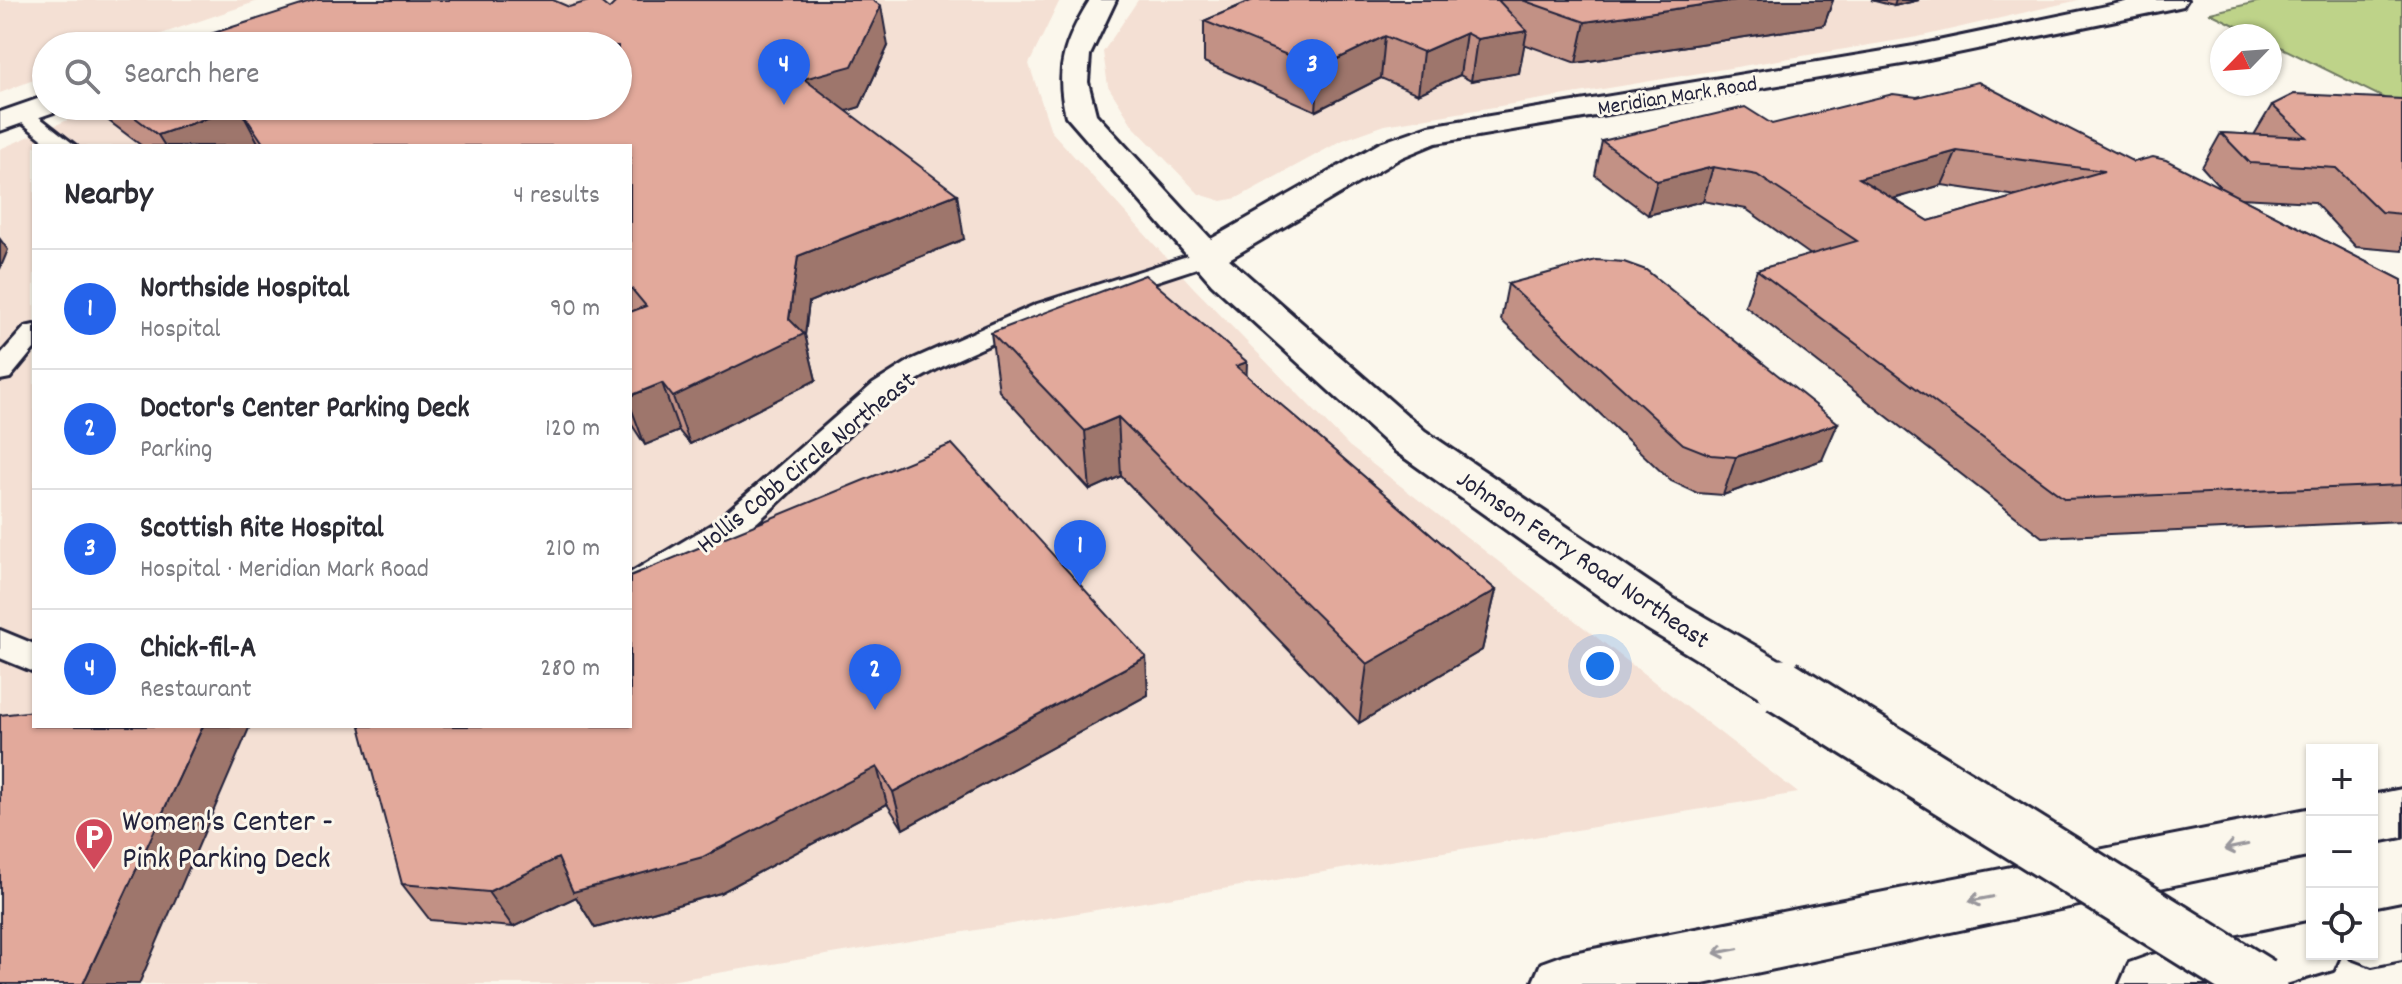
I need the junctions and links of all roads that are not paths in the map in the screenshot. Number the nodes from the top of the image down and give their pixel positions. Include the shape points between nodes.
1 (1103, 0) edge
2 (2174, 0) edge
3 (23, 113) edge
4 (62, 144) edge
5 (1206, 257) junction
6 (32, 335) edge
7 (0, 372) edge
8 (632, 586) edge
9 (0, 643) edge
10 (32, 658) edge
11 (2402, 813) edge
12 (2378, 818) edge
13 (2306, 833) edge
14 (2402, 932) edge
15 (2378, 937) edge
16 (2306, 951) edge
17 (1563, 984) edge
18 (2151, 984) edge
19 (2260, 984) edge

1 - 5 main road, Johnson Ferry Road Northeast via 1077,42 1072,68 1081,116
2 - 5 main road, Meridian Mark Road via 1914,54 1429,135 1391,150
3 - 4 street
5 - 8 street, Hollis Cobb Circle Northeast via 1020,318 921,366 883,390 725,531
5 - 19 main road, Johnson Ferry Road Northeast, bridge via 1410,441 1654,610
6 - 7 street
9 - 10 street
11 - 12 main road
13 -> 17 main road
14 - 15 main road
16 - 18 main road

